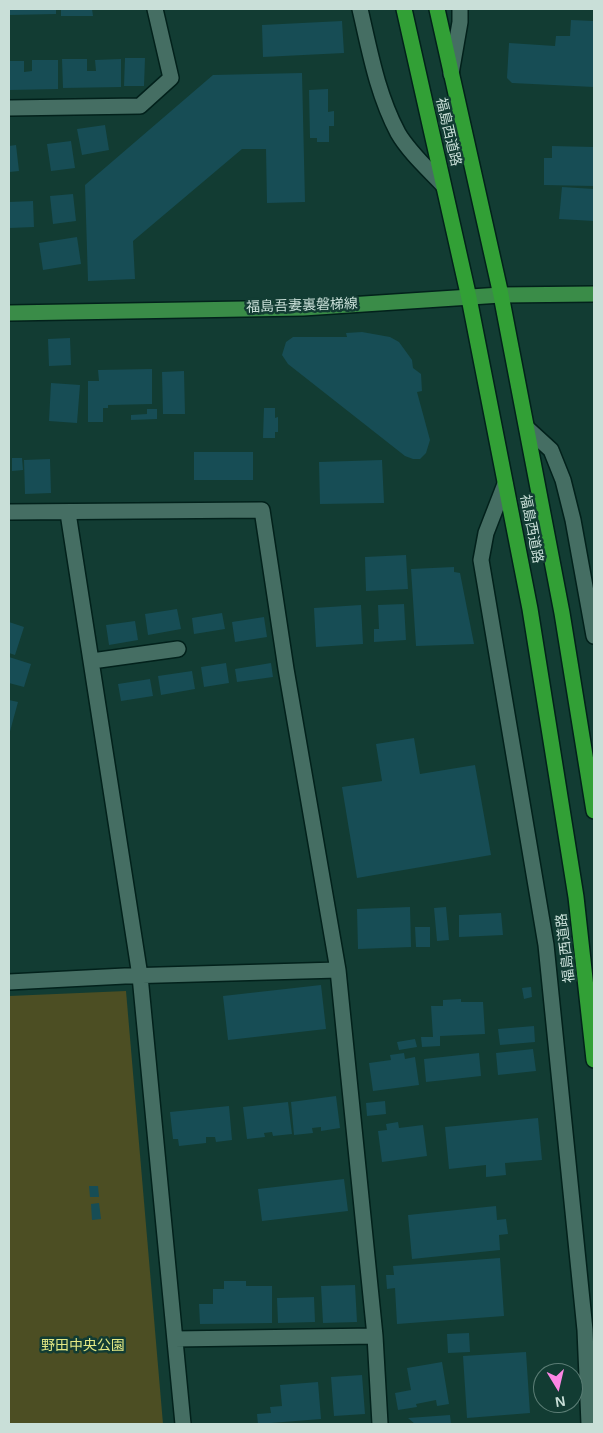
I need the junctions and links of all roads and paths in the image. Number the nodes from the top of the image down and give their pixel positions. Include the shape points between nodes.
1 (155, 9) edge
2 (360, 9) edge
3 (404, 9) edge
4 (437, 9) edge
5 (460, 9) edge
6 (452, 74) junction
7 (9, 108) edge
8 (443, 185) junction
9 (594, 294) edge
10 (501, 296) junction
11 (469, 298) junction
12 (9, 313) edge
13 (527, 428) junction
14 (505, 484) junction
15 (9, 512) edge
16 (68, 513) junction
17 (594, 636) edge
18 (178, 649) dead end
19 (92, 661) junction
20 (594, 811) edge
21 (338, 970) junction
22 (140, 976) junction
23 (9, 982) edge
24 (594, 1060) edge
25 (375, 1336) junction
26 (175, 1339) junction
27 (183, 1424) edge
28 (380, 1424) edge
29 (589, 1424) edge

1 - 7 street via 171,78 140,106
2 - 8 street via 376,82 399,134
3 - 8 highway, 福島西道路
4 - 6 highway, 福島西道路
5 - 6 street
6 - 10 highway, 福島西道路
8 - 11 highway, 福島西道路
9 - 10 main road, 福島吾妻裏磐梯線
10 - 11 main road, 福島吾妻裏磐梯線
10 - 13 highway, 福島西道路
11 - 12 main road, 福島吾妻裏磐梯線 via 303,308
11 - 14 highway, 福島西道路
13 - 17 street via 551,450 563,480
13 - 20 highway, 福島西道路 via 562,613
14 - 24 highway, 福島西道路 via 530,609 576,898
14 - 29 street via 486,533 481,560 546,945 585,1330
15 - 16 street
16 - 19 street
16 - 21 street via 262,510
18 - 19 street
19 - 22 street
21 - 22 street
21 - 25 street
22 - 23 street
22 - 26 street
25 - 26 street
25 - 28 street
26 - 27 street

